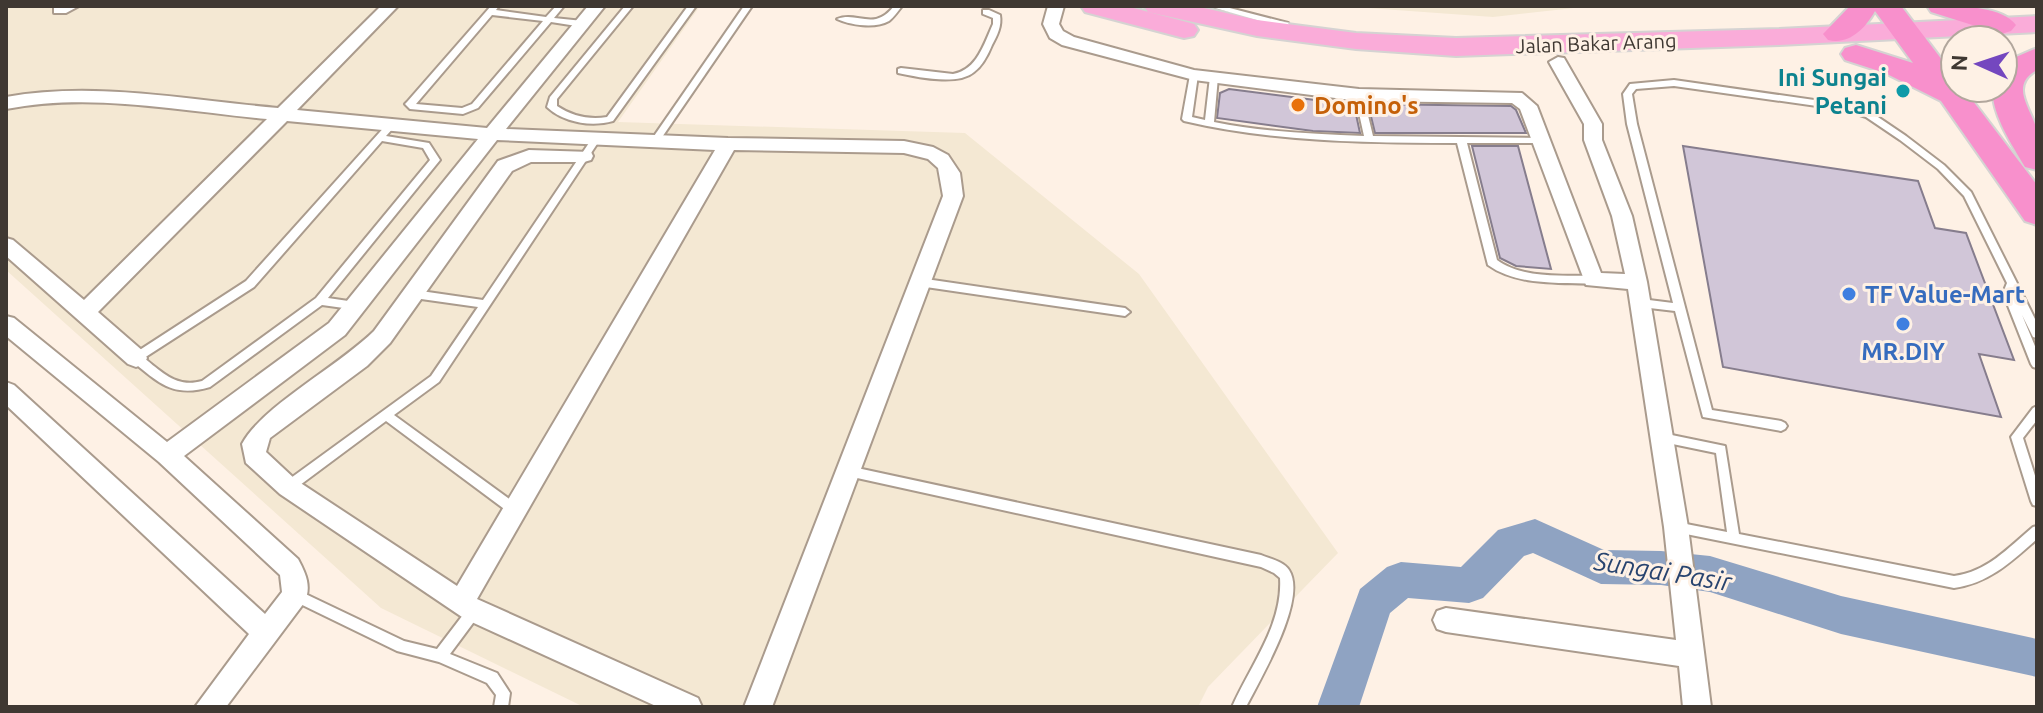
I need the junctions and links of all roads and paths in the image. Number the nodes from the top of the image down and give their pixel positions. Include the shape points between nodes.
1 (390, 6) edge
2 (560, 6) edge
3 (597, 6) edge
4 (629, 6) edge
5 (692, 6) edge
6 (748, 6) edge
7 (898, 6) edge
8 (1056, 6) edge
9 (1095, 6) edge
10 (1158, 6) edge
11 (1212, 6) edge
12 (1864, 6) edge
13 (1886, 6) edge
14 (493, 9) edge
15 (986, 12) dead end
16 (841, 19) dead end
17 (549, 20) junction
18 (583, 24) junction
19 (2037, 24) edge
20 (1933, 35) edge
21 (1356, 41) junction
22 (1847, 44) junction
23 (2023, 50) edge
24 (1552, 62) junction
25 (901, 71) dead end
26 (1194, 75) junction
27 (1214, 77) junction
28 (1939, 87) edge
29 (1359, 95) junction
30 (6, 103) edge
31 (1974, 104) edge
32 (1976, 104) edge
33 (283, 115) junction
34 (1209, 124) junction
35 (386, 131) junction
36 (492, 134) junction
37 (1369, 139) junction
38 (1461, 139) junction
39 (1542, 140) junction
40 (655, 141) junction
41 (728, 144) junction
42 (590, 147) junction
43 (2037, 162) edge
44 (2037, 213) edge
45 (6, 245) edge
46 (1593, 280) junction
47 (919, 282) junction
48 (2012, 282) junction
49 (1639, 292) junction
50 (414, 294) junction
51 (320, 301) junction
52 (486, 304) junction
53 (358, 306) junction
54 (1681, 308) junction
55 (1125, 312) dead end
56 (83, 314) junction
57 (398, 316) junction
58 (9, 333) edge
59 (2037, 334) edge
60 (136, 358) junction
61 (2037, 364) edge
62 (6, 391) edge
63 (2037, 411) edge
64 (387, 416) junction
65 (1781, 426) dead end
66 (1662, 438) junction
67 (167, 455) junction
68 (848, 471) junction
69 (288, 487) junction
70 (2037, 501) edge
71 (515, 510) junction
72 (2037, 531) edge
73 (1677, 535) junction
74 (1734, 539) junction
75 (295, 595) junction
76 (467, 607) junction
77 (1446, 620) dead end
78 (266, 632) junction
79 (1690, 655) junction
80 (440, 656) junction
81 (209, 707) edge
82 (501, 707) edge
83 (688, 707) edge
84 (758, 707) edge
85 (1239, 707) edge
86 (1697, 707) edge

1 - 33 street
2 - 17 lane
3 - 18 street
4 - 5 lane via 553,99 558,113 600,122 610,119
6 - 40 lane
7 - 16 lane via 881,22
8 - 26 street via 1051,24 1068,41
9 - 24 main road, Jalan Bakar Arang via 1241,43 1333,56
10 - 21 main road, Jalan Bakar Arang via 1257,28
11 - 21 lane
12 - 22 highway
13 - 20 highway
14 - 17 lane
14 - 17 lane via 410,104 413,107 463,111 475,106
15 - 25 lane via 997,17 997,24 974,70 956,76
17 - 18 lane
18 - 36 street
19 - 23 main road
20 - 22 main road, Jalan Bakar Arang
20 - 23 highway
21 - 22 main road, Jalan Bakar Arang via 1470,47
22 - 24 main road, Jalan Bakar Arang
22 - 28 highway
23 - 43 highway via 2006,100
24 - 49 street via 1578,125 1593,140 1622,216
26 - 27 street
26 - 34 lane via 1187,119
27 - 29 street
27 - 34 lane
29 - 37 lane
29 - 39 street via 1516,97 1528,106
30 - 33 street via 77,95
31 - 44 highway
32 - 43 highway
33 - 35 street
33 - 56 street
34 - 37 lane
35 - 36 street
35 - 51 lane via 426,145 435,160
35 - 60 lane via 250,284
36 - 42 street
36 - 53 street
37 - 38 lane
38 - 39 lane
38 - 46 lane via 1492,262 1499,270
39 - 46 street
40 - 41 street
40 - 42 street
41 - 47 street via 904,147 928,150 943,159 953,176 953,196
41 - 71 street
42 - 50 street via 529,156 505,166
42 - 52 lane
45 - 56 street
46 - 49 street
47 - 55 lane
47 - 68 street
48 - 54 lane via 1968,194 1941,167 1869,115 1846,107 1646,83 1633,86 1627,99
48 - 59 lane
48 - 61 lane via 2008,293
49 - 54 lane
49 - 66 street
50 - 52 lane
50 - 57 street
51 - 53 lane
51 - 60 lane via 206,384 190,390 177,388
52 - 64 lane via 435,379
53 - 57 street
53 - 67 street via 337,329
54 - 65 lane via 1707,414
56 - 60 street
57 - 69 street via 366,355 262,431 254,456
58 - 67 street
62 - 78 street
63 - 70 lane via 2017,437
64 - 69 lane
64 - 71 lane
66 - 73 street
66 - 74 lane via 1721,449
67 - 75 street via 289,567
68 - 84 street
68 - 85 lane via 1280,569 1286,578 1286,607
69 - 76 street
71 - 76 street
72 - 74 lane via 1985,576 1963,582
73 - 74 lane
73 - 79 street
75 - 78 street
75 - 80 lane via 402,647
76 - 80 lane
76 - 83 street
77 - 79 street
78 - 81 street
79 - 86 street
80 - 82 lane via 492,678 503,693

